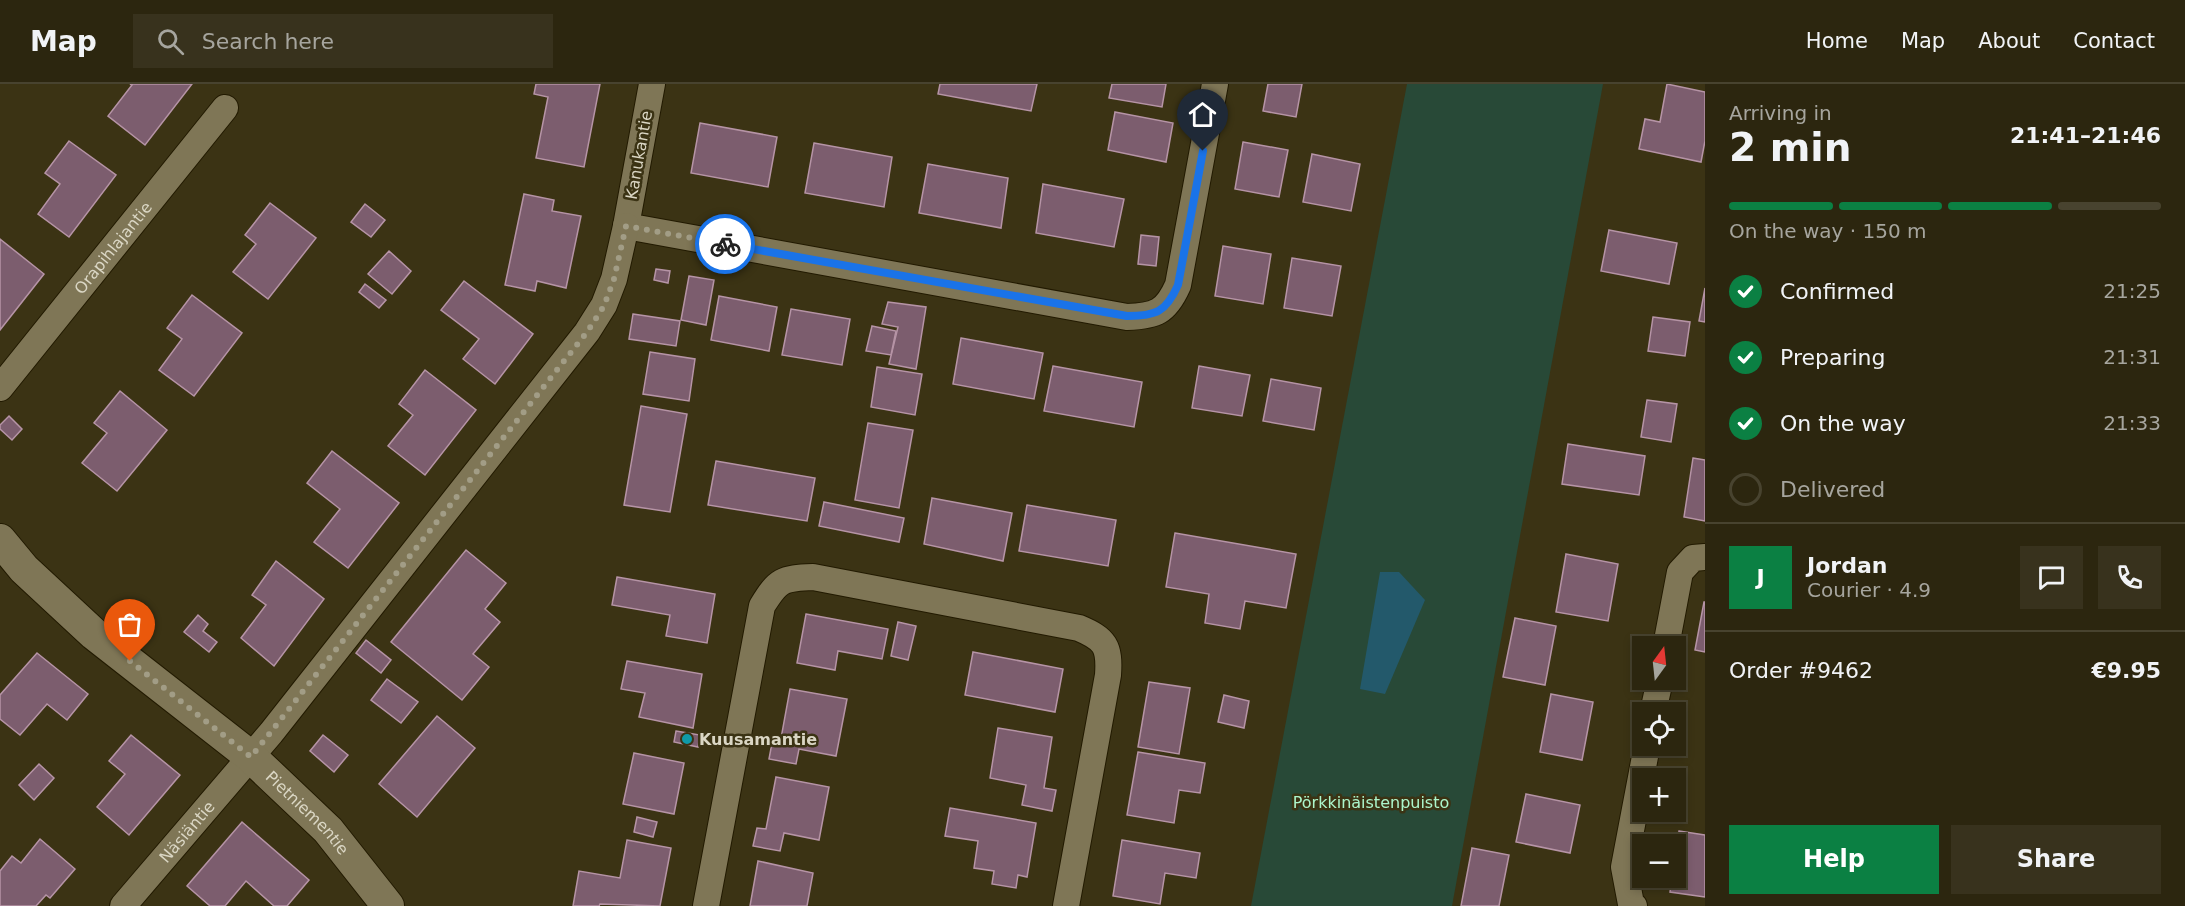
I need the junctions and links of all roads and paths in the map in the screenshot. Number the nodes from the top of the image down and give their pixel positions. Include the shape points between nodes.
1 (652, 84) edge
2 (1215, 84) edge
3 (225, 108) dead end
4 (635, 227) junction
5 (0, 388) edge
6 (0, 540) edge
7 (1705, 557) edge
8 (1668, 636) edge
9 (1645, 756) edge
10 (251, 757) junction
11 (123, 906) edge
12 (388, 906) edge
13 (706, 906) edge
14 (1066, 906) edge
15 (1634, 906) edge

1 - 4 street, Kanukantie
2 - 4 street via 1178,285 1162,310 1146,316 1127,316
3 - 5 street, Orapihlajantie
4 - 10 street, Kanukantie via 604,306 587,332
6 - 10 street, Pietniementie via 24,569 94,634
7 - 8 street via 1694,558 1680,572
9 - 15 street via 1624,867
10 - 11 street, Näsiäntie
10 - 12 street, Pietniementie via 328,830
13 - 14 street via 762,606 773,588 789,578 813,577 1079,628 1104,642 1109,657 1108,675

